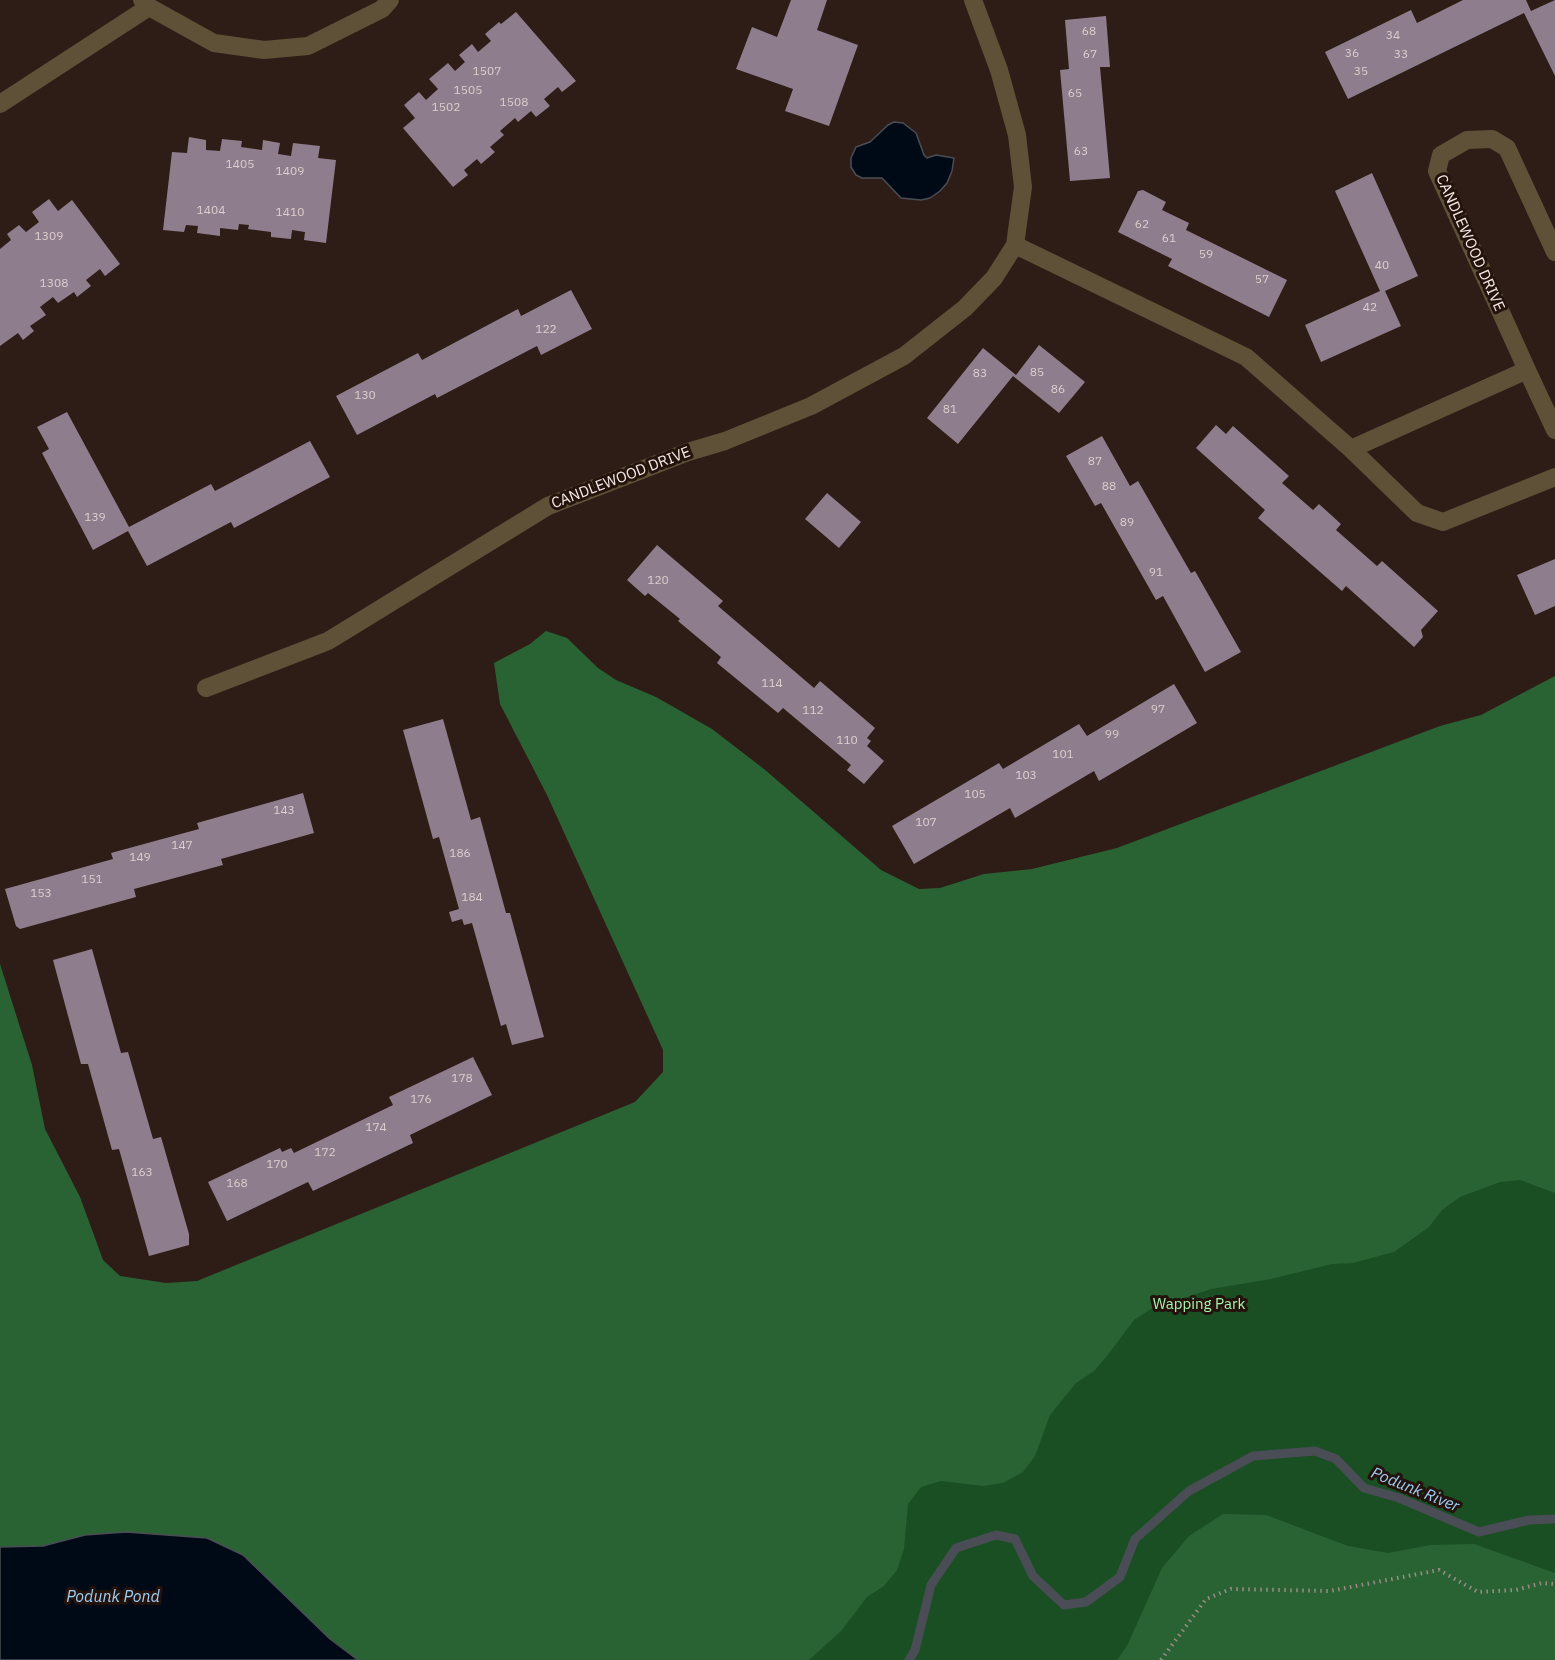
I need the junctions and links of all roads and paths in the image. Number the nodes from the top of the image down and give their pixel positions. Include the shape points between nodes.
1 (390, 0) edge
2 (973, 0) edge
3 (146, 4) edge
4 (0, 104) edge
5 (1015, 245) junction
6 (1555, 252) edge
7 (1527, 370) junction
8 (1555, 430) edge
9 (1350, 449) junction
10 (1555, 477) edge
11 (206, 688) dead end
12 (1555, 1584) edge
13 (1161, 1660) edge

1 - 3 street via 382,9 308,46 264,50 214,43
2 - 5 street, CANDLEWOOD DRIVE via 999,70 1017,135 1023,187
3 - 4 street
5 - 9 street via 1246,357
5 - 11 street, CANDLEWOOD DRIVE via 994,278 965,308 904,356 811,406 548,506 328,641
6 - 7 street, CANDLEWOOD DRIVE via 1507,148 1492,139 1467,140 1441,155 1437,171
7 - 8 street, CANDLEWOOD DRIVE
7 - 9 street
9 - 10 street via 1417,513 1443,522
12 - 13 path via 1478,1592 1439,1570 1330,1591 1231,1589 1206,1599

